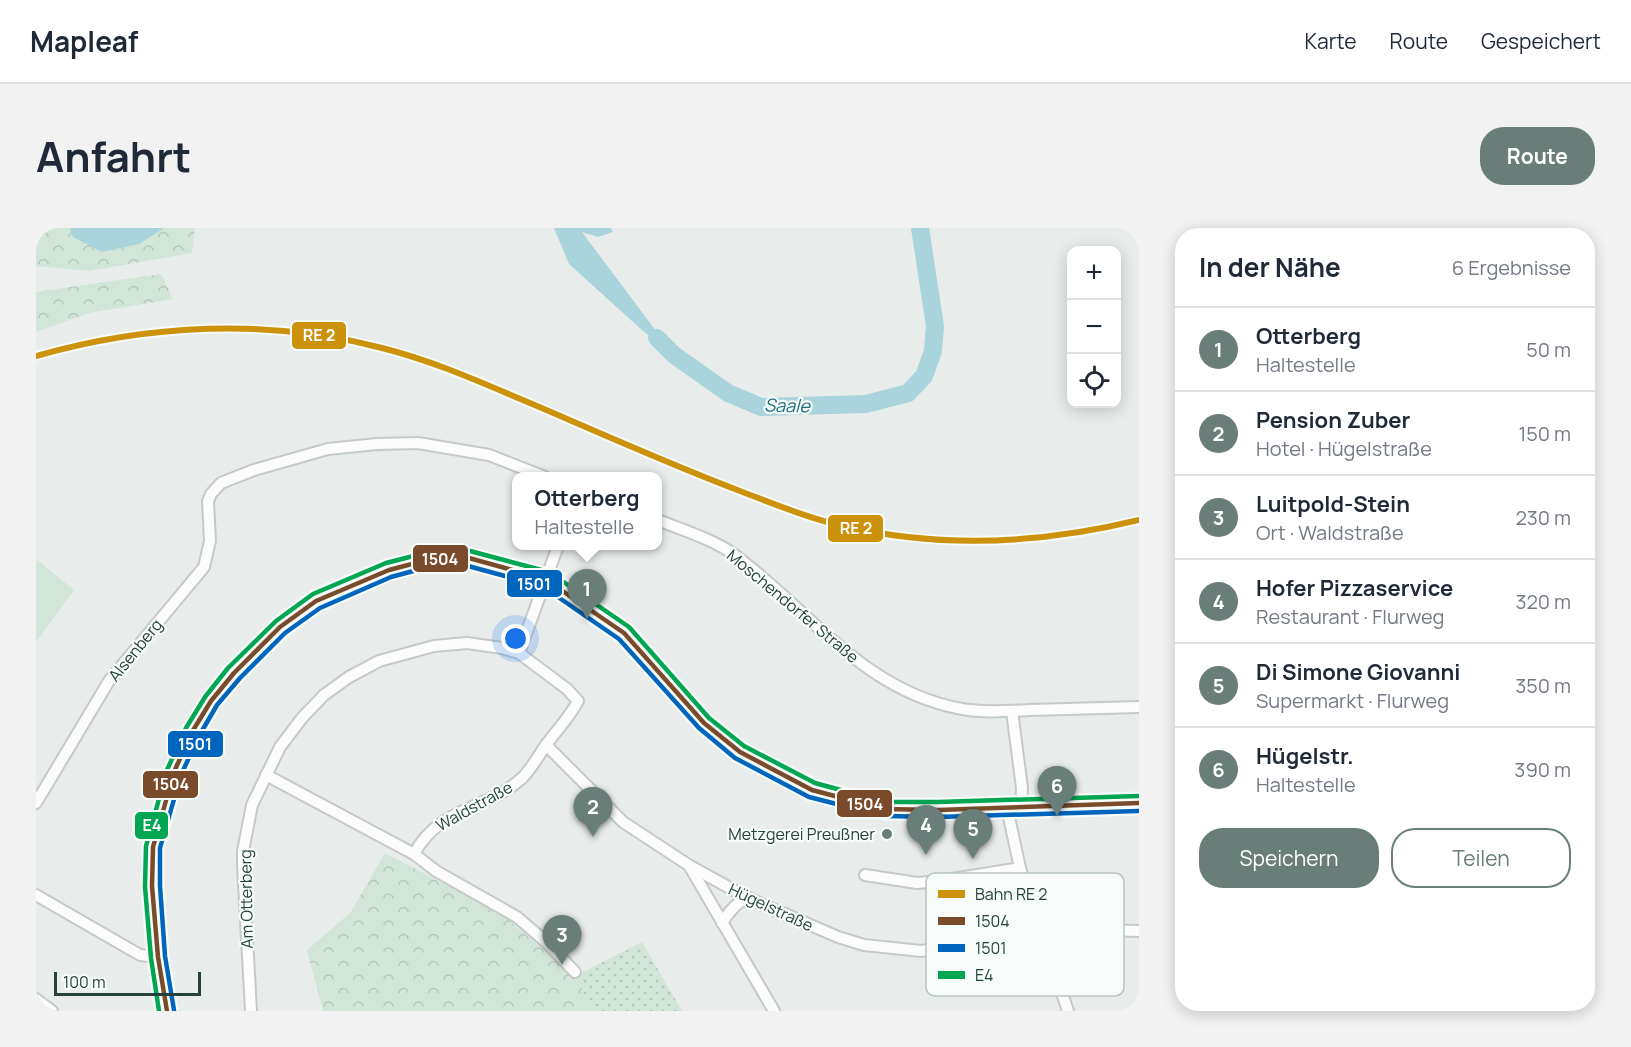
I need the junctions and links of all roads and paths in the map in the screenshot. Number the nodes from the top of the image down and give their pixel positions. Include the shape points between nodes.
1 (532, 472) edge
2 (662, 522) edge
3 (557, 550) edge
4 (546, 579) junction
5 (519, 653) junction
6 (578, 701) joint
7 (1139, 707) edge
8 (1012, 711) junction
9 (546, 745) junction
10 (266, 775) junction
11 (36, 803) edge
12 (1139, 803) edge
13 (1007, 808) junction
14 (1020, 808) junction
15 (414, 854) junction
16 (690, 867) junction
17 (1020, 868) junction
18 (989, 873) edge
19 (1022, 873) edge
20 (864, 875) dead end
21 (926, 882) edge
22 (36, 895) edge
23 (748, 898) junction
24 (722, 923) junction
25 (1124, 931) edge
26 (1139, 932) edge
27 (926, 950) edge
28 (158, 957) junction
29 (575, 972) dead end
30 (1063, 996) edge
31 (36, 999) edge
32 (52, 1011) edge
33 (167, 1011) edge
34 (251, 1011) edge
35 (774, 1011) edge
36 (1068, 1011) edge

1 - 11 street, Alsenberg via 489,455 457,448 418,443 377,444 328,449 222,483 208,501 210,541 204,567 109,681
2 - 8 street, Moschendorfer Straße via 731,552 846,653 904,691 964,710
3 - 4 street
4 - 5 street
4 - 13 main road via 624,633 704,723 740,752 812,790 884,809
4 - 28 main road via 469,558 431,559 389,570 316,601 280,627 211,701 174,772 153,847
5 - 6 street, Am Otterberg
5 - 10 street, Am Otterberg via 467,643 435,646 379,661 324,695 280,747
6 - 9 street, Waldstraße
7 - 8 street, Moschendorfer Straße
8 - 14 street via 1022,788
9 - 15 street, Waldstraße via 522,778 434,827
9 - 16 street, Hügelstraße via 623,822
10 - 15 street
10 - 34 street, Am Otterberg via 252,805 243,851
12 - 14 main road
13 - 14 main road
13 - 17 street
15 - 29 street via 436,871 517,917
16 - 23 street, Hügelstraße
16 - 24 street
17 - 18 street
17 - 19 street
20 - 21 street
22 - 28 street via 140,955
23 - 24 street via 741,900
23 - 27 street, Hügelstraße via 864,945
24 - 35 street
25 - 26 street, Hügelstraße
28 - 33 main road
30 - 36 street
31 - 32 street

